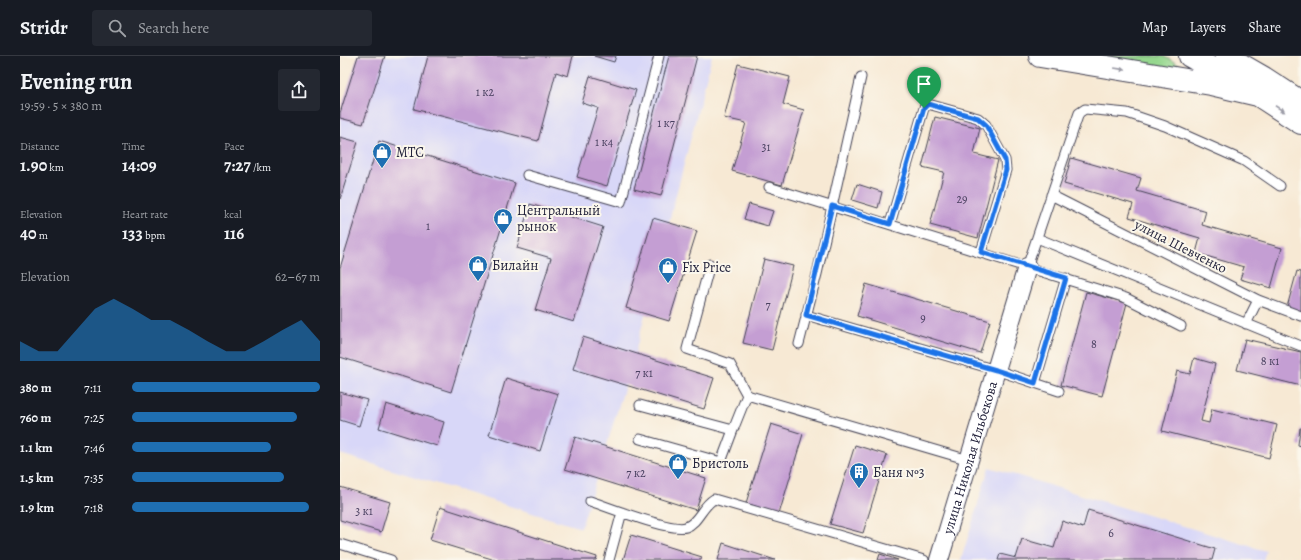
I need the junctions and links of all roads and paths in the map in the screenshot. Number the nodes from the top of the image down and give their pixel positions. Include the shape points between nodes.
1 (659, 56) edge
2 (1040, 56) edge
3 (1190, 56) edge
4 (1226, 56) edge
5 (1244, 56) edge
6 (861, 77) dead end
7 (1261, 86) junction
8 (1301, 102) edge
9 (1301, 122) edge
10 (527, 174) dead end
11 (1280, 186) dead end
12 (769, 187) dead end
13 (1051, 195) junction
14 (832, 206) junction
15 (890, 224) junction
16 (1037, 238) junction
17 (981, 252) junction
18 (710, 264) dead end
19 (1028, 267) junction
20 (1066, 278) junction
21 (1258, 300) junction
22 (806, 315) junction
23 (1301, 316) edge
24 (1246, 324) junction
25 (1180, 326) dead end
26 (799, 344) dead end
27 (1301, 346) edge
28 (996, 370) junction
29 (1035, 383) junction
30 (1059, 391) dead end
31 (747, 395) junction
32 (640, 405) dead end
33 (734, 430) junction
34 (640, 439) dead end
35 (969, 460) junction
36 (590, 501) dead end
37 (622, 512) junction
38 (340, 544) edge
39 (391, 560) edge
40 (609, 560) edge
41 (924, 560) edge
42 (939, 560) edge

1 - 10 lane via 621,202
2 -> 7 main road via 1211,84
3 - 7 main road
4 - 7 main road
5 - 7 main road
6 - 14 lane
7 - 8 main road
7 -> 9 main road
11 - 13 lane, улица Николая Ильбекова via 1244,161 1166,126 1127,113 1085,108 1079,113
12 - 14 lane
13 - 16 lane, улица Николая Ильбекова
13 - 21 lane, улица Шевченко
14 - 15 lane
14 - 22 lane
15 - 17 lane
15 - 17 lane via 924,108 928,104 978,118 986,125 1005,160 1006,170
16 - 19 lane, улица Николая Ильбекова
16 - 24 lane
17 - 19 lane
18 - 31 lane via 687,349 730,364
19 - 20 lane
19 - 28 street, улица Николая Ильбекова
20 - 25 lane via 1126,298
20 - 29 lane
21 - 23 lane, улица Шевченко
21 - 24 lane
22 - 26 lane
22 - 28 lane
24 - 27 lane
28 - 29 lane
28 - 35 street, улица Николая Ильбекова
29 - 30 lane
31 - 33 lane
31 - 35 lane
32 - 33 lane
33 - 34 lane via 721,462
35 - 42 street, улица Николая Ильбекова
36 - 37 lane
37 - 40 lane
37 - 41 lane via 671,528 686,527 698,518 707,503 714,499
38 - 39 lane

